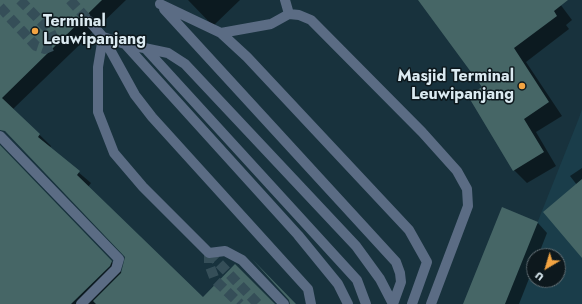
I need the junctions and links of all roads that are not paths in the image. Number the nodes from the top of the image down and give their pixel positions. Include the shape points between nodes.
1 (285, 0) edge
2 (158, 2) edge
3 (289, 14) junction
4 (89, 21) tunnel mouth
5 (221, 33) junction
6 (103, 37) junction
7 (125, 44) junction
8 (145, 48) junction
9 (0, 136) edge
10 (81, 304) edge
11 (284, 304) edge
12 (310, 304) edge
13 (348, 304) edge
14 (366, 304) edge
15 (393, 304) edge
16 (412, 304) edge
17 (431, 304) edge

1 - 3 street
2 - 5 street
2 - 15 street via 396,262 401,282
3 - 5 street via 271,24
3 - 17 street via 311,20 422,132 457,171 467,188 468,206
4 - 6 street
5 - 16 street via 247,57 408,230 427,262
6 - 7 street
6 - 11 street via 98,67 98,112 114,153 143,187 209,253 225,251 242,260
6 - 12 street via 135,95 152,117 308,289
7 - 8 street
7 - 13 street via 298,235 338,284
8 - 14 street via 357,280
8 - 15 street via 168,53 186,64 356,246 380,279
9 - 10 street via 119,259 116,269

